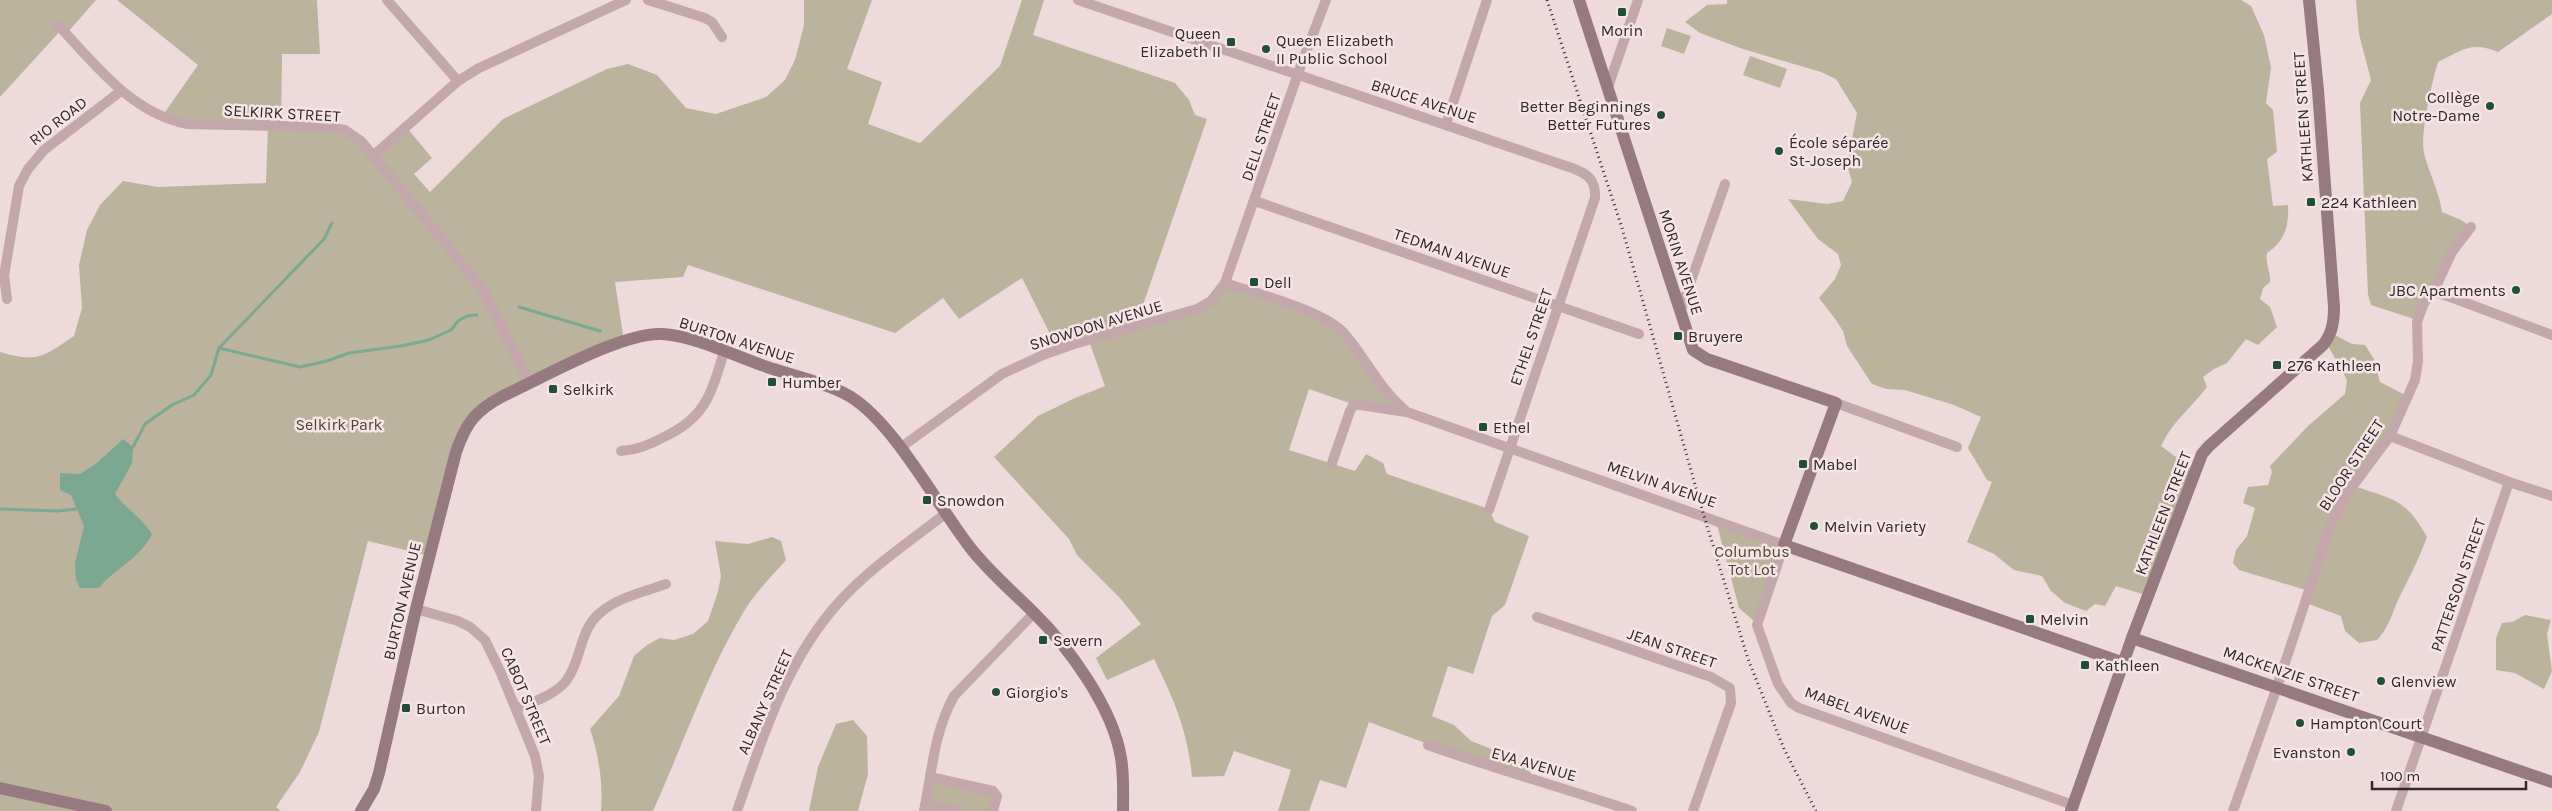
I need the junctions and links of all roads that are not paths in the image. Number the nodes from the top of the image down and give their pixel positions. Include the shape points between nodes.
1 (387, 0) edge
2 (626, 0) edge
3 (648, 0) edge
4 (1078, 0) edge
5 (1326, 0) edge
6 (1487, 0) edge
7 (1579, 0) edge
8 (1638, 0) edge
9 (2309, 0) edge
10 (58, 26) dead end
11 (722, 37) dead end
12 (1298, 75) junction
13 (458, 82) junction
14 (1608, 88) junction
15 (121, 91) junction
16 (1446, 124) junction
17 (374, 155) junction
18 (1588, 176) joint
19 (1725, 184) dead end
20 (1255, 201) junction
21 (2471, 227) dead end
22 (1225, 283) junction
23 (2434, 290) junction
24 (7, 299) dead end
25 (1558, 306) junction
26 (1680, 312) junction
27 (1639, 334) dead end
28 (2552, 335) edge
29 (724, 352) junction
30 (530, 383) junction
31 (1836, 403) junction
32 (1407, 412) junction
33 (2390, 436) junction
34 (1957, 447) dead end
35 (900, 448) junction
36 (1508, 448) junction
37 (621, 451) dead end
38 (1332, 463) dead end
39 (2509, 482) junction
40 (2552, 496) edge
41 (1489, 510) dead end
42 (945, 514) junction
43 (1784, 545) junction
44 (666, 584) dead end
45 (416, 609) junction
46 (1034, 613) junction
47 (1537, 617) dead end
48 (2132, 638) junction
49 (2124, 663) junction
50 (2277, 687) junction
51 (516, 709) junction
52 (2421, 737) junction
53 (1428, 745) dead end
54 (930, 777) junction
55 (2552, 782) edge
56 (0, 788) edge
57 (924, 808) edge
58 (2072, 808) edge
59 (106, 811) edge
60 (361, 811) edge
61 (536, 811) edge
62 (737, 811) edge
63 (958, 811) edge
64 (993, 811) edge
65 (1123, 811) edge
66 (1632, 811) edge
67 (1693, 811) edge
68 (2233, 811) edge
69 (2396, 811) edge

1 - 13 street
2 - 13 street via 479,68
3 - 11 street via 706,18
4 - 12 street, BRUCE AVENUE
5 - 12 street, DELL STREET
6 - 16 street
7 - 14 street, MORIN AVENUE
8 - 14 street
9 - 48 street, KATHLEEN STREET via 2334,307 2332,328 2323,345 2202,454
10 - 15 street, SELKIRK STREET
12 - 16 street, BRUCE AVENUE
12 - 20 street, DELL STREET
13 - 17 street
14 - 26 street, MORIN AVENUE
15 - 17 street, SELKIRK STREET via 155,113 187,124 337,128 352,134
15 - 24 street, RIO ROAD via 44,150 22,179 4,276
16 - 18 street, BRUCE AVENUE
17 - 30 street, SELKIRK STREET via 486,295
18 - 25 street, ETHEL STREET via 1593,182 1595,198
19 - 26 street
20 - 22 street, DELL STREET
20 - 25 street, TEDMAN AVENUE
21 - 23 street, BLOOR STREET via 2452,252
22 - 32 street, MELVIN AVENUE via 1315,315 1335,326 1349,340 1386,392
22 - 35 street, SNOWDON AVENUE via 1211,301 1197,309 1074,344 1002,374
23 - 28 street
23 - 33 street, BLOOR STREET via 2424,303 2417,322 2415,380
25 - 27 street, TEDMAN AVENUE
25 - 36 street, ETHEL STREET
26 - 31 street, MORIN AVENUE via 1689,342 1698,355
29 - 30 street, BURTON AVENUE via 674,335 644,335 611,345
29 - 35 street, BURTON AVENUE via 850,397 878,420
29 - 37 street via 710,393 696,417 644,447
30 - 45 street, BURTON AVENUE via 485,405 464,430
31 - 34 street, MORIN AVENUE
31 - 43 street, MABEL AVENUE
32 - 36 street, MELVIN AVENUE
32 - 38 street via 1354,404
33 - 39 street
33 - 50 street, BLOOR STREET via 2346,495 2331,524
35 - 42 street, BURTON AVENUE
36 - 41 street, ETHEL STREET
36 - 43 street, MELVIN AVENUE
39 - 40 street
39 - 52 street, PATTERSON STREET
42 - 46 street, BURTON AVENUE via 984,563
42 - 62 street, ALBANY STREET via 864,578 821,625 787,679
43 - 49 street, MELVIN AVENUE
43 - 58 street, MABEL AVENUE via 1757,624 1778,684 1791,703
44 - 51 street via 621,600 599,613 586,630 566,680 545,696
45 - 51 street, CABOT STREET via 458,621 478,634 492,653
45 - 60 street, BURTON AVENUE via 379,772 374,789
46 - 54 street via 954,696 940,724
46 - 65 street, BURTON AVENUE via 1068,649 1107,715 1122,758
47 - 67 street, JEAN STREET via 1711,677 1730,688 1731,703
48 - 49 street, KATHLEEN STREET
48 - 50 street, MACKENZIE STREET
49 - 58 street, KATHLEEN STREET
50 - 52 street, MACKENZIE STREET
50 - 68 street, BLOOR STREET
51 - 61 street, CABOT STREET via 538,767
52 - 55 street, MACKENZIE STREET
52 - 69 street, PATTERSON STREET
53 - 66 street, EVA AVENUE
54 - 57 street
54 - 64 street via 993,791 997,796
56 - 59 street
57 - 63 street

